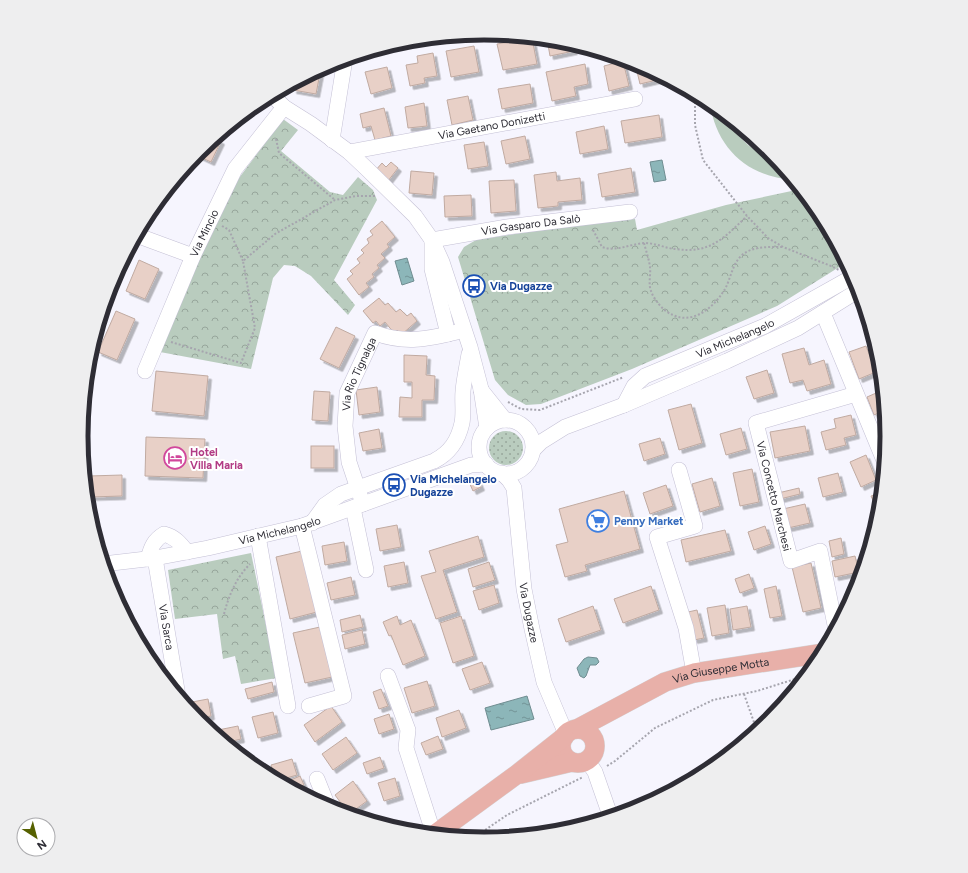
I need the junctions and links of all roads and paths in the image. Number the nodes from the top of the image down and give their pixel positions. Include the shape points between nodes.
1 (345, 65) edge
2 (276, 99) edge
3 (635, 99) dead end
4 (695, 101) edge
5 (284, 107) junction
6 (272, 122) junction
7 (332, 140) junction
8 (349, 152) junction
9 (398, 199) junction
10 (335, 200) junction
11 (630, 212) dead end
12 (586, 216) junction
13 (747, 216) junction
14 (210, 220) junction
15 (142, 237) edge
16 (432, 240) junction
17 (644, 243) junction
18 (783, 246) junction
19 (193, 256) junction
20 (243, 261) junction
21 (846, 275) edge
22 (849, 284) edge
23 (850, 286) edge
24 (822, 313) junction
25 (464, 330) junction
26 (448, 334) junction
27 (159, 338) junction
28 (470, 347) junction
29 (145, 371) dead end
30 (629, 375) dead end
31 (480, 389) junction
32 (856, 394) junction
33 (506, 400) dead end
34 (624, 404) junction
35 (505, 420) junction
36 (487, 428) junction
37 (564, 428) junction
38 (528, 430) junction
39 (479, 447) junction
40 (533, 450) junction
41 (880, 451) edge
42 (486, 464) junction
43 (524, 467) junction
44 (679, 470) dead end
45 (450, 473) junction
46 (502, 473) junction
47 (358, 488) junction
48 (358, 506) junction
49 (517, 510) junction
50 (306, 525) junction
51 (258, 536) junction
52 (187, 552) junction
53 (260, 554) junction
54 (151, 558) junction
55 (109, 563) edge
56 (366, 570) dead end
57 (224, 614) dead end
58 (834, 622) edge
59 (816, 654) edge
60 (694, 672) junction
61 (388, 676) dead end
62 (799, 678) edge
63 (176, 686) edge
64 (744, 694) junction
65 (623, 704) junction
66 (288, 706) dead end
67 (309, 706) dead end
68 (755, 725) edge
69 (570, 732) junction
70 (587, 760) junction
71 (516, 775) junction
72 (317, 779) dead end
73 (325, 800) edge
74 (609, 813) edge
75 (432, 830) edge
76 (440, 831) edge
77 (481, 833) edge

1 - 7 street
2 - 5 street
3 - 8 street, Via Gaetano Donizetti
4 - 13 path via 695,125 703,160
5 - 6 street, Via Mincio
5 - 7 street
6 - 10 path via 279,153
6 - 14 street, Via Mincio via 235,169
7 - 8 street
8 - 9 street
9 - 10 path via 356,196
9 - 16 street via 415,216
10 - 20 path via 275,234
11 - 12 street, Via Gasparo Da Salò
12 - 16 street, Via Gasparo Da Salò
12 - 17 path via 602,247 610,250
13 - 17 path via 721,240 705,248 690,251
13 - 18 path via 768,238
14 - 19 street, Via Mincio
14 - 20 path via 229,230
15 - 19 street
16 - 25 street via 442,262
16 - 26 street via 432,269
17 - 18 path via 650,269 648,281 651,292 668,313 678,318 691,318 713,305 741,256 749,250
18 - 21 path via 831,266
19 - 27 street, Via Mincio
20 - 27 path via 255,328 241,363
22 - 34 street, Via Michelangelo via 765,326 645,376 634,386
23 - 24 street, Via Michelangelo
24 - 32 street
24 - 34 street, Via Michelangelo via 798,328 727,361
25 - 26 street, Via Rio Tignalga
25 - 28 street
26 - 47 street, Via Rio Tignalga via 407,340 375,333 347,393 345,426 349,462
27 - 29 street, Via Mincio
28 - 31 street
28 - 47 street via 463,391 462,422 450,450 434,461
30 - 33 path via 540,410 521,410
31 - 35 street
31 - 36 street
32 - 41 street
32 - 58 street, Via Concetto Marchesi via 756,423 791,561 820,551
34 - 37 street, Via Michelangelo
35 - 36 street
35 - 38 street via 521,424
36 - 39 street
37 - 38 street, Via Michelangelo
37 - 40 street, Via Michelangelo
38 - 40 street
39 - 42 street
39 - 45 street, Via Michelangelo
40 - 43 street
42 - 45 street, Via Michelangelo
42 - 46 street via 490,469
43 - 46 street via 510,473
43 - 49 street, Via Dugazze
44 - 60 street via 695,526 657,537 686,628
45 - 48 street, Via Michelangelo
46 - 49 street, Via Dugazze via 514,488
47 - 48 street, Via Rio Tignalga
47 - 50 street via 341,494 325,504
48 - 50 street, Via Michelangelo
48 - 56 street, Via Rio Tignalga
49 - 69 street, Via Dugazze via 524,589 544,682 557,712
50 - 51 street, Via Michelangelo
50 - 67 street via 344,696
51 - 52 street, Via Michelangelo
51 - 53 street
52 - 54 street, Via Michelangelo
52 - 54 street via 179,541 164,534 156,539 151,547
53 - 57 path via 238,579
53 - 66 street
54 - 55 street, Via Michelangelo
54 - 63 street, Via Sarca
59 - 60 main road, Via Giuseppe Motta
60 - 65 main road, Via Giuseppe Motta via 665,682
61 - 75 street via 408,730 406,748
62 - 64 path
64 - 68 path
64 - 70 path via 713,700 655,728 615,761
65 - 69 main road, Via Giuseppe Motta
65 - 70 main road, Via Giuseppe Motta via 604,728
69 - 70 main road via 583,730 590,734 594,742
69 - 70 main road via 561,743 562,752 568,759
69 - 71 main road, Via Giuseppe Motta
70 - 71 main road, Via Giuseppe Motta
70 - 74 street
70 - 77 path via 576,780 507,815
71 - 76 main road, Via Giuseppe Motta
72 - 73 street

